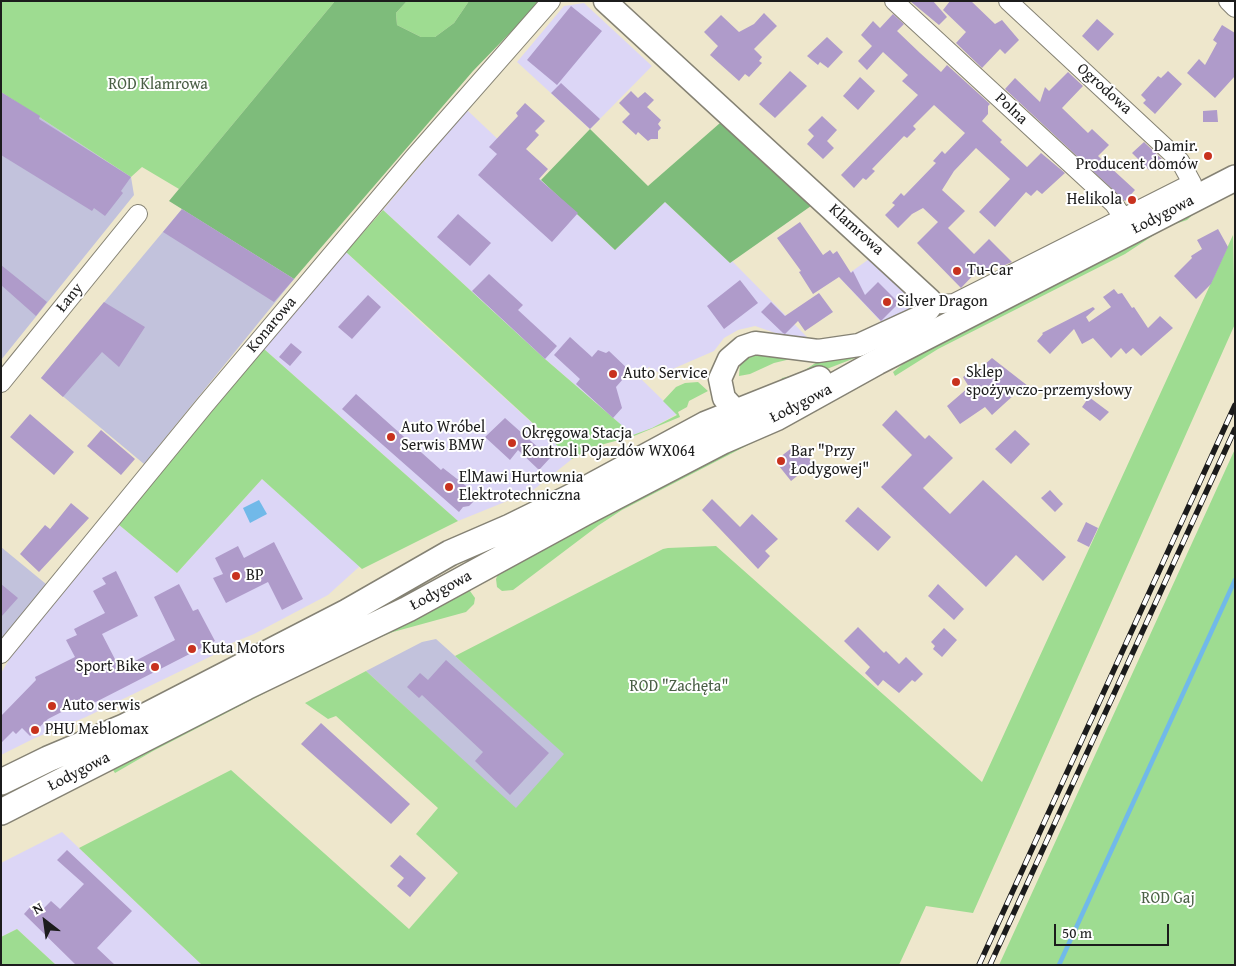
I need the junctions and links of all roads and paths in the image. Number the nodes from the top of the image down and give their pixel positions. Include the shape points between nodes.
1 (551, 1) edge
2 (605, 1) edge
3 (894, 1) edge
4 (1008, 1) edge
5 (1228, 1) edge
6 (1235, 8) edge
7 (1235, 178) edge
8 (138, 214) dead end
9 (1124, 219) junction
10 (930, 305) junction
11 (1, 383) edge
12 (738, 422) junction
13 (1, 654) edge
14 (1, 782) edge
15 (1, 812) edge

1 - 13 street, Konarowa via 254,346
2 - 10 street, Klamrowa via 924,292
3 - 9 street, Polna via 1114,204
4 - 9 street, Ogrodowa via 1180,161 1192,183
5 - 6 street
7 - 12 main road, Łodygowa via 877,362 835,373
8 - 11 street, Łany
9 - 10 street via 954,304
10 - 12 street via 922,316 859,345 818,351 749,344 736,351 720,379 721,390
12 - 14 main road, Łodygowa via 706,424 510,527 450,553 347,612 118,730
12 - 15 main road, Łodygowa via 584,513 408,609 246,687

